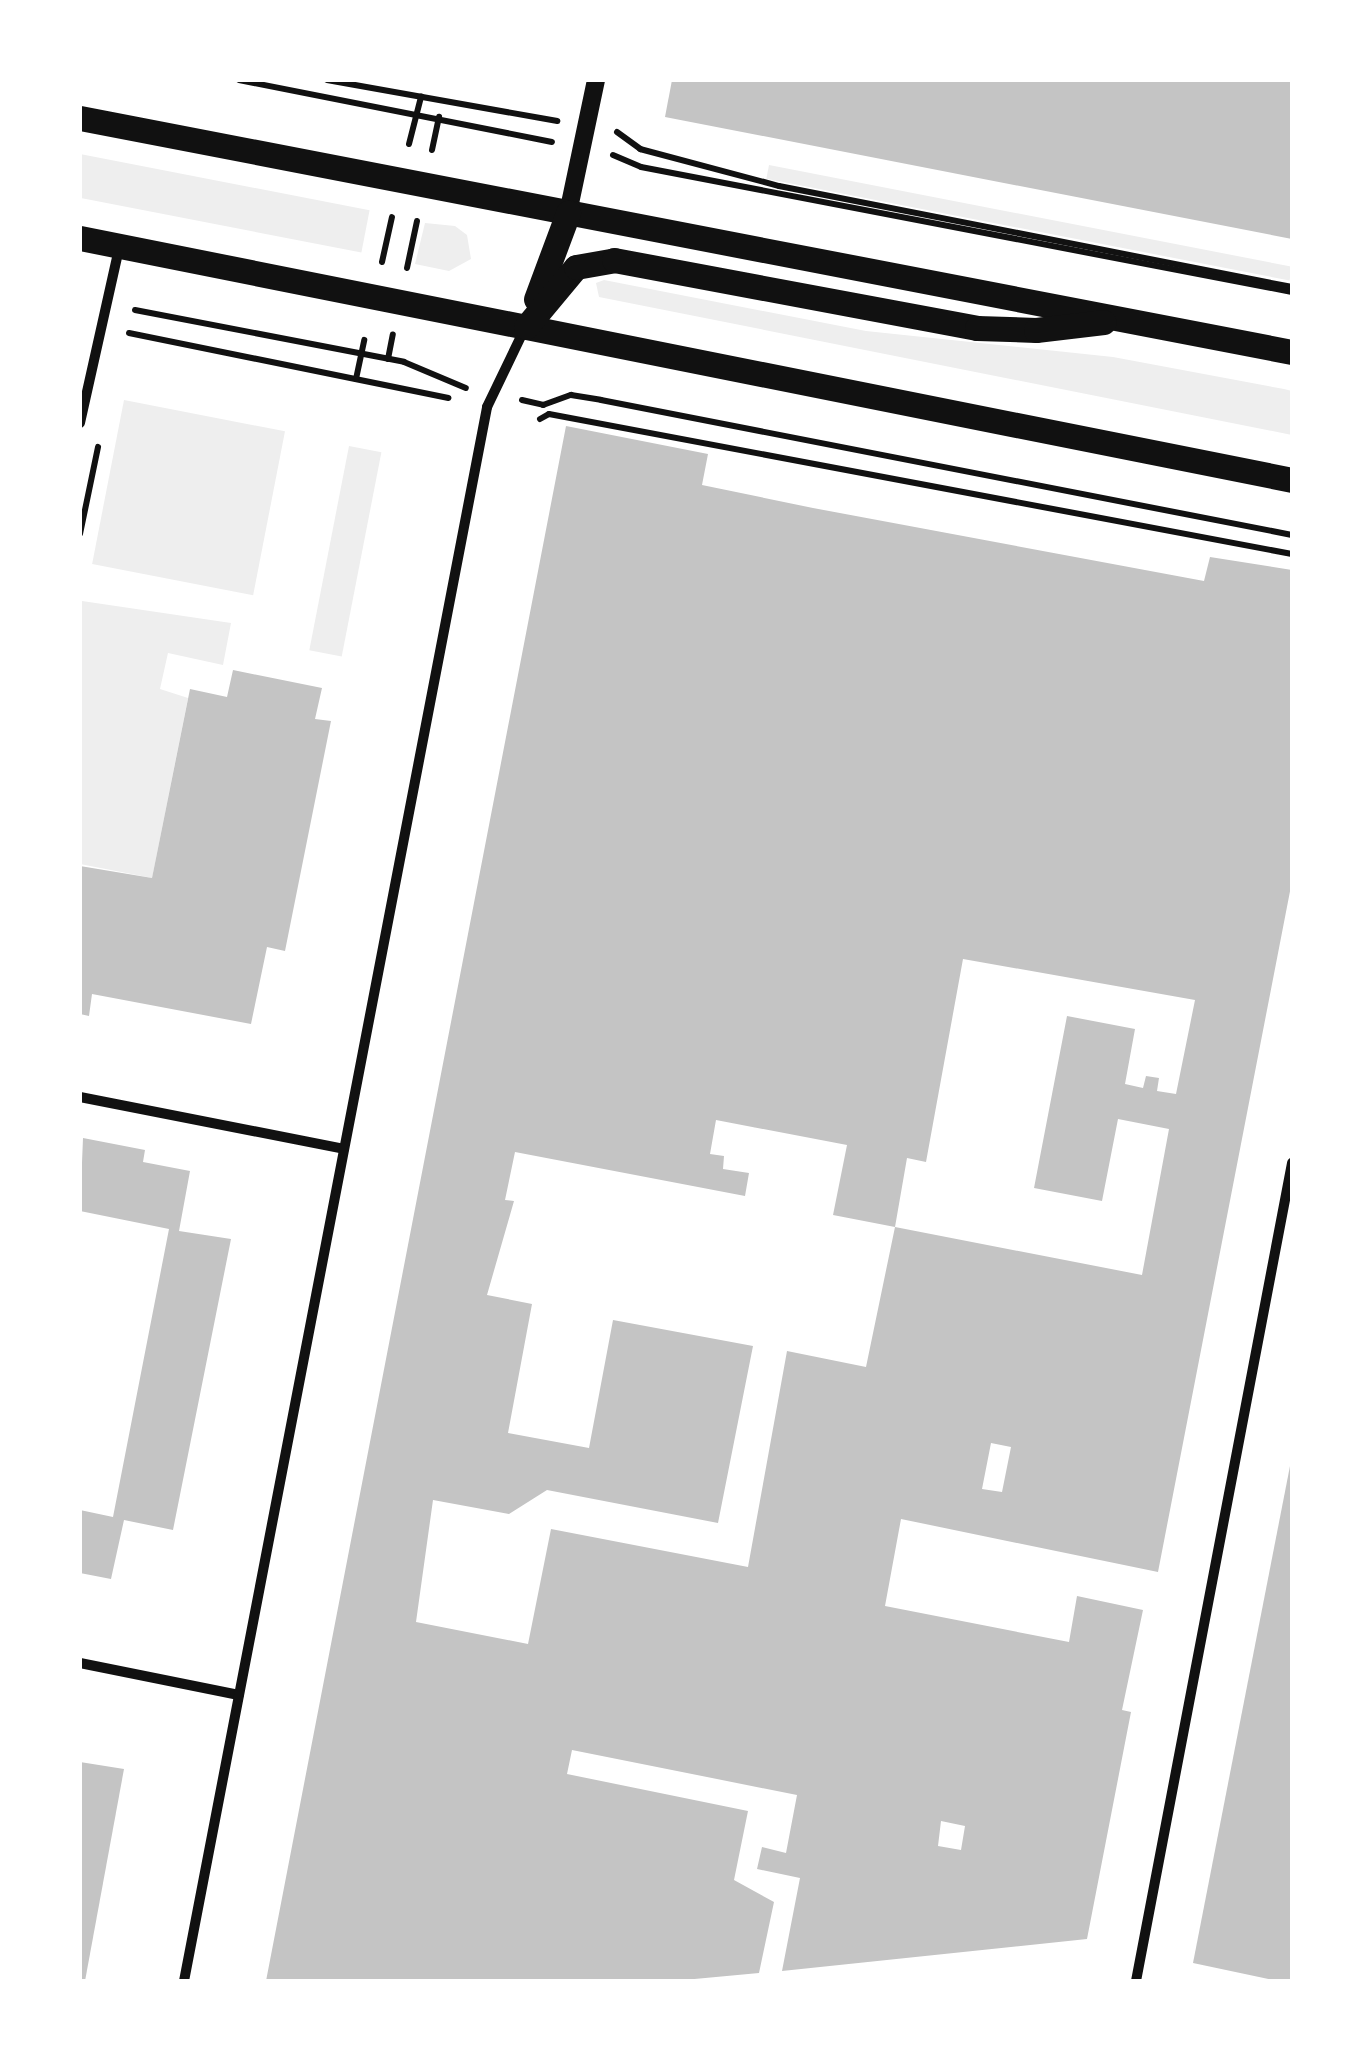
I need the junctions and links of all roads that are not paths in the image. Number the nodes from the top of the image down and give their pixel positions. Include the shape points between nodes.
1 (596, 80) edge
2 (80, 118) edge
3 (568, 212) junction
4 (80, 238) edge
5 (119, 246) junction
6 (1121, 319) junction
7 (526, 327) junction
8 (1292, 352) edge
9 (80, 423) edge
10 (1292, 480) edge
11 (80, 1097) edge
12 (344, 1149) junction
13 (1292, 1162) edge
14 (80, 1663) edge
15 (239, 1695) junction
16 (184, 1981) edge
17 (1136, 1981) edge

1 - 3 street
2 - 3 main road
3 - 6 main road
3 - 7 main road
4 - 5 main road
5 - 7 main road
5 - 9 street
6 - 7 main road via 1036,330 977,328 614,260 576,267
6 - 8 main road
7 - 10 main road
7 - 12 street via 487,407
11 - 12 street
12 - 15 street
13 - 17 street
14 - 15 street
15 - 16 street

